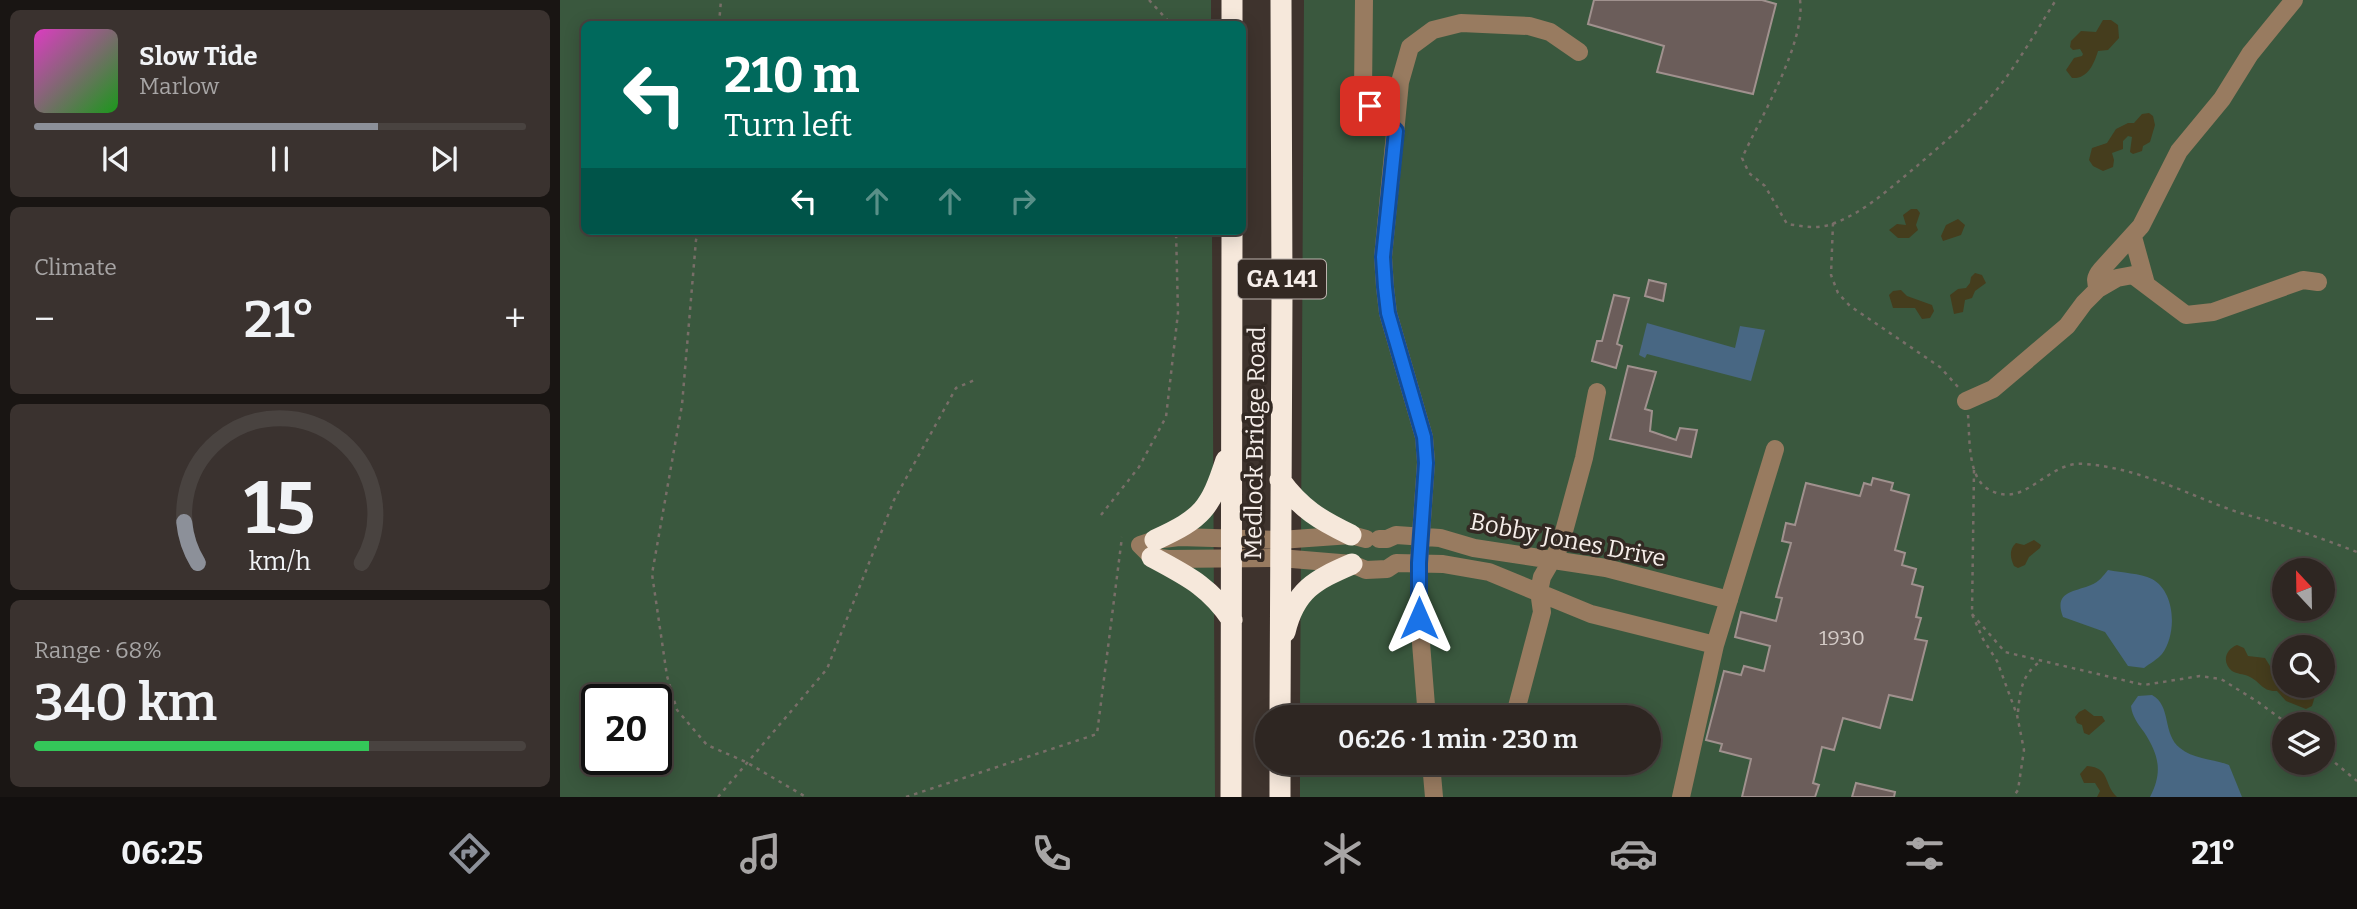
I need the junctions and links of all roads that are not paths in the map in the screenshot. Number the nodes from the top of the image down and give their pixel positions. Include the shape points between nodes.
1 (1232, 0) edge
2 (1281, 0) edge
3 (1364, 0) edge
4 (2294, 0) edge
5 (1232, 21) edge
6 (1578, 52) dead end
7 (1396, 131) junction
8 (1232, 235) edge
9 (2133, 237) junction
10 (2318, 282) dead end
11 (2146, 284) junction
12 (2098, 289) junction
13 (1597, 392) dead end
14 (1966, 401) road end
15 (1232, 441) junction
16 (1774, 449) dead end
17 (1280, 480) junction
18 (1421, 536) junction
19 (1373, 537) junction
20 (1232, 548) junction
21 (1154, 549) junction
22 (1280, 549) junction
23 (1551, 561) junction
24 (1419, 563) junction
25 (1352, 564) junction
26 (1539, 591) junction
27 (1729, 600) junction
28 (1231, 620) junction
29 (1715, 645) junction
30 (1280, 651) junction
31 (1280, 705) edge
32 (1426, 705) edge
33 (1517, 705) edge
34 (1280, 775) edge
35 (1432, 775) edge
36 (1231, 797) edge
37 (1280, 797) edge
38 (1434, 797) edge
39 (1681, 797) edge

1 - 5 highway
2 - 17 highway, Medlock Bridge Road / GA 141
3 - 7 lane via 1363,92 1370,106
4 - 9 lane via 2179,151
6 - 7 lane via 1550,32 1530,26 1461,23 1433,30 1410,47 1400,82
7 - 18 lane via 1383,257 1388,313 1424,437
8 - 15 highway, Medlock Bridge Road / GA 141
9 - 11 lane
9 - 12 lane via 2096,277
10 - 11 lane via 2303,280 2213,312 2186,315
11 - 12 lane via 2124,275
12 - 14 lane via 2067,326 1993,389
13 - 23 lane via 1584,458 1560,546
15 - 20 highway, Medlock Bridge Road / GA 141
15 - 21 highway via 1210,503
16 - 27 lane
17 - 19 highway via 1316,518
17 - 22 highway, Medlock Bridge Road / GA 141
18 - 19 lane, Bobby Jones Drive
18 - 23 lane, Bobby Jones Drive
18 - 24 lane
19 - 22 lane, Bobby Jones Drive
19 - 25 lane
20 - 21 lane, Bobby Jones Drive
20 - 22 lane, Bobby Jones Drive
20 - 28 highway, Medlock Bridge Road / GA 141
21 - 28 highway via 1219,600
22 - 25 lane, Bobby Jones Drive
22 - 30 highway, Medlock Bridge Road / GA 141
23 - 26 lane
23 - 27 lane, Bobby Jones Drive via 1606,568
24 - 25 lane, Bobby Jones Drive via 1367,557
24 - 26 lane, Bobby Jones Drive via 1476,569
24 - 32 lane
25 - 30 highway via 1304,590 1287,623
26 - 29 lane, Bobby Jones Drive via 1591,614
26 - 33 lane via 1542,612
27 - 29 lane
28 - 36 highway, Medlock Bridge Road / GA 141
29 - 39 lane
30 - 31 highway, Medlock Bridge Road / GA 141
34 - 37 highway
35 - 38 lane

